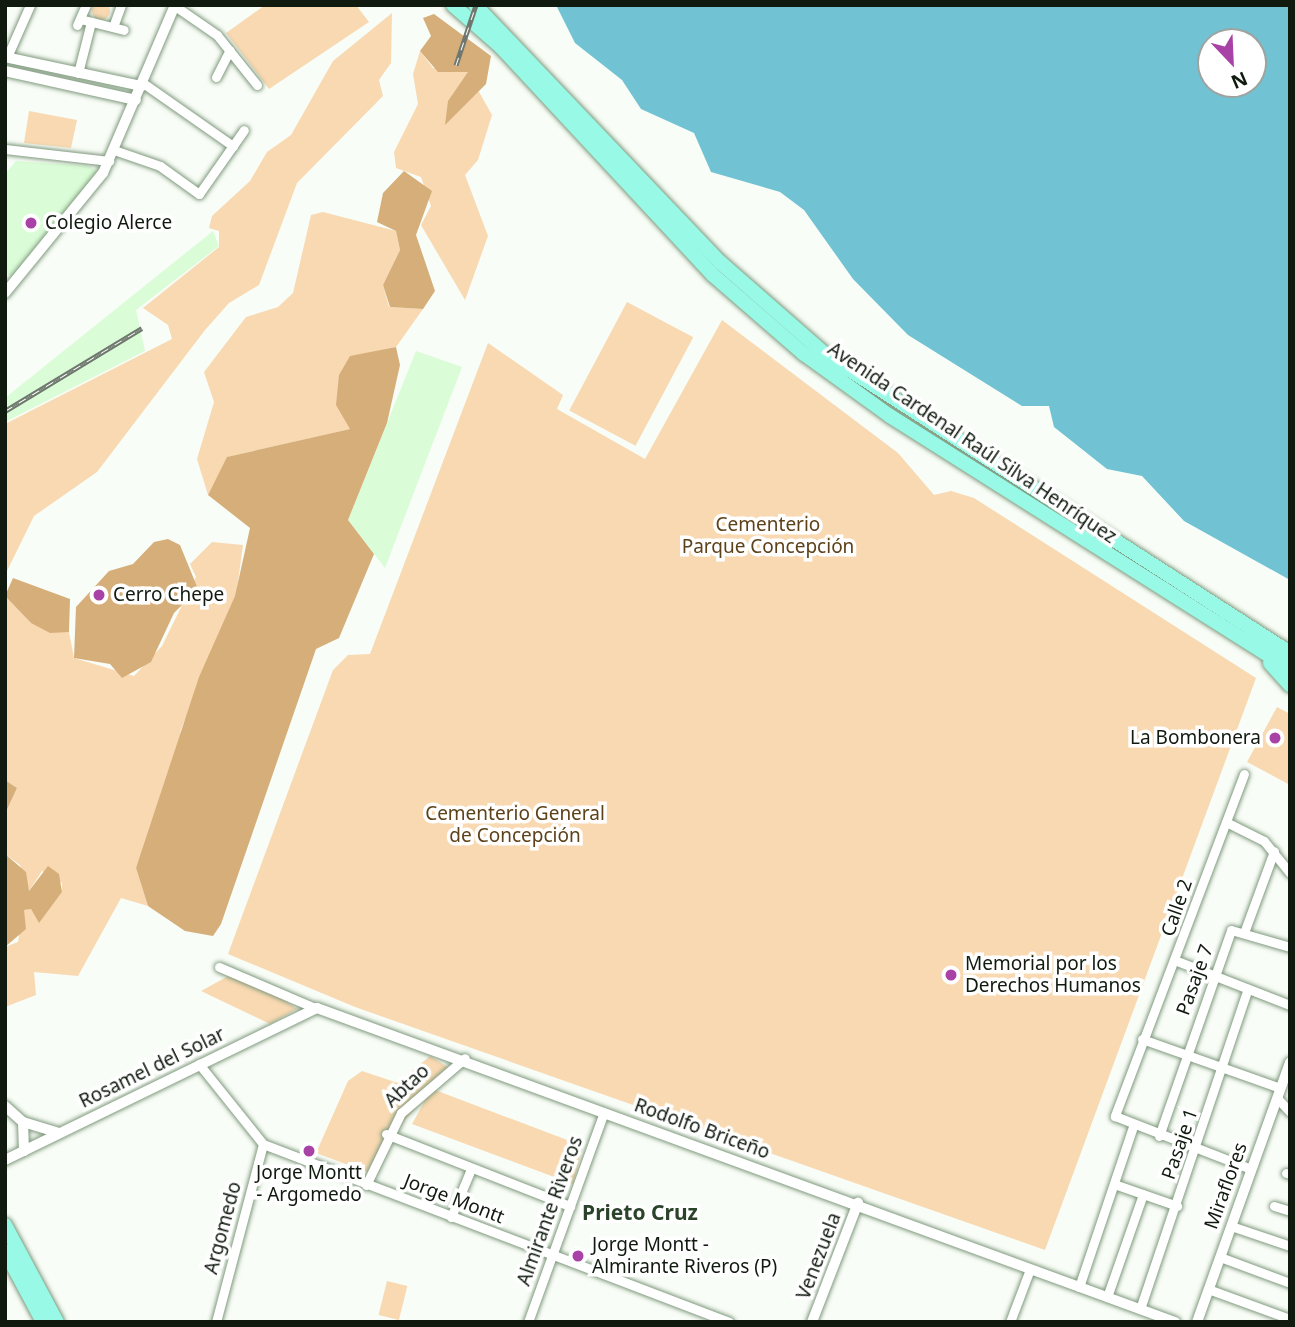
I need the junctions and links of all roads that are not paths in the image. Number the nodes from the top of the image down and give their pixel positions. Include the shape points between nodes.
1 (30, 5) edge
2 (86, 5) edge
3 (121, 5) edge
4 (453, 5) edge
5 (475, 5) edge
6 (175, 6) edge
7 (91, 22) junction
8 (113, 27) junction
9 (124, 30) dead end
10 (230, 50) junction
11 (6, 57) edge
12 (5, 71) edge
13 (78, 73) junction
14 (216, 77) dead end
15 (143, 85) junction
16 (257, 85) dead end
17 (136, 100) junction
18 (244, 131) dead end
19 (233, 146) junction
20 (5, 149) edge
21 (112, 156) junction
22 (5, 293) edge
23 (1290, 653) edge
24 (1262, 654) junction
25 (1290, 669) edge
26 (1290, 685) edge
27 (1244, 774) dead end
28 (1226, 822) junction
29 (1274, 851) junction
30 (1290, 873) edge
31 (1245, 930) junction
32 (1290, 947) edge
33 (1177, 961) junction
34 (219, 967) dead end
35 (1215, 976) junction
36 (1248, 989) junction
37 (1290, 1005) edge
38 (315, 1008) junction
39 (1142, 1040) junction
40 (1187, 1055) junction
41 (465, 1058) junction
42 (1290, 1062) edge
43 (199, 1064) junction
44 (1222, 1068) junction
45 (1278, 1093) junction
46 (5, 1106) edge
47 (604, 1112) junction
48 (1290, 1112) edge
49 (23, 1122) junction
50 (1133, 1127) junction
51 (58, 1133) junction
52 (386, 1134) junction
53 (1158, 1136) junction
54 (263, 1144) junction
55 (24, 1150) junction
56 (1196, 1150) junction
57 (5, 1160) edge
58 (471, 1169) junction
59 (1251, 1169) junction
60 (1114, 1184) junction
61 (366, 1185) junction
62 (1143, 1194) junction
63 (858, 1203) junction
64 (570, 1206) junction
65 (1177, 1206) junction
66 (1274, 1206) dead end
67 (1290, 1211) edge
68 (451, 1217) junction
69 (5, 1225) edge
70 (1231, 1226) junction
71 (1290, 1247) edge
72 (5, 1251) edge
73 (552, 1255) junction
74 (1220, 1257) junction
75 (1030, 1269) junction
76 (1290, 1283) edge
77 (1079, 1287) junction
78 (1208, 1289) junction
79 (1107, 1297) junction
80 (1140, 1309) junction
81 (1290, 1319) edge
82 (43, 1322) edge
83 (57, 1322) edge
84 (216, 1322) edge
85 (528, 1322) edge
86 (729, 1322) edge
87 (812, 1322) edge
88 (1010, 1322) edge
89 (1175, 1322) edge
90 (1197, 1322) edge

1 - 11 street
2 - 7 street via 78,22
3 - 8 street
4 - 24 main road, Avenida Cardenal Raúl Silva Henríquez via 500,47 706,268 788,341 890,416
5 - 23 main road, Avenida Cardenal Raúl Silva Henríquez via 721,263 825,354
6 - 10 street
6 - 15 street
7 - 8 street
7 - 13 street
8 - 9 street
10 - 14 street
10 - 16 street
11 - 13 street
12 - 17 street
13 - 15 street
15 - 17 street
15 - 19 street
17 - 21 street
18 - 19 street
19 - 21 street via 200,194 160,166
20 - 21 street
21 - 22 street
24 - 25 main road, Avenida Cardenal Raúl Silva Henríquez
24 - 26 main road
27 - 28 street, Calle 2
28 - 29 street
28 - 33 street, Calle 2
29 - 30 street
29 - 31 street, Pasaje 7
31 - 32 street
31 - 35 street, Pasaje 7 via 1231,930
33 - 35 street
33 - 39 street, Calle 2 via 1168,965
34 - 38 street, Rodolfo Briceño
35 - 36 street
35 - 40 street, Pasaje 7
36 - 37 street
36 - 44 street, Pasaje 1
38 - 41 street, Rodolfo Briceño
38 - 43 street, Rosamel del Solar
39 - 40 street
39 - 50 street, Calle 2 via 1116,1119
40 - 44 street
40 - 53 street, Pasaje 7
41 - 47 street, Rodolfo Briceño
41 - 52 street, Abtao via 401,1113
42 - 45 street, Miraflores
43 - 51 street, Rosamel del Solar
43 - 54 street, Jorge Montt
44 - 45 street
44 - 56 street, Pasaje 1
45 - 48 street
45 - 59 street, Miraflores
46 - 49 street
47 - 63 street, Rodolfo Briceño
47 - 64 street, Almirante Riveros
49 - 51 street
49 - 55 street
50 - 53 street
50 - 60 street
51 - 55 street, Rosamel del Solar
52 - 58 street
52 - 61 street, Abtao
53 - 56 street
54 - 61 street, Jorge Montt
54 - 84 street, Argomedo
55 - 57 street, Rosamel del Solar
56 - 59 street
56 - 65 street, Pasaje 1
58 - 64 street
58 - 68 street
59 - 70 street, Miraflores
60 - 62 street
60 - 77 street
61 - 68 street, Jorge Montt
62 - 65 street
62 - 79 street
63 - 75 street, Rodolfo Briceño
63 - 87 street, Venezuela
64 - 73 street, Almirante Riveros
65 - 80 street, Pasaje 1
66 - 67 street
68 - 73 street, Jorge Montt
69 - 83 main road
70 - 71 street
70 - 74 street, Miraflores
72 - 82 main road
73 - 85 street, Almirante Riveros
73 - 86 street, Jorge Montt
74 - 76 street
74 - 78 street, Miraflores
75 - 77 street, Rodolfo Briceño
75 - 88 street
77 - 79 street, Rodolfo Briceño
78 - 81 street
78 - 90 street, Miraflores
79 - 80 street, Rodolfo Briceño
80 - 89 street, Rodolfo Briceño

